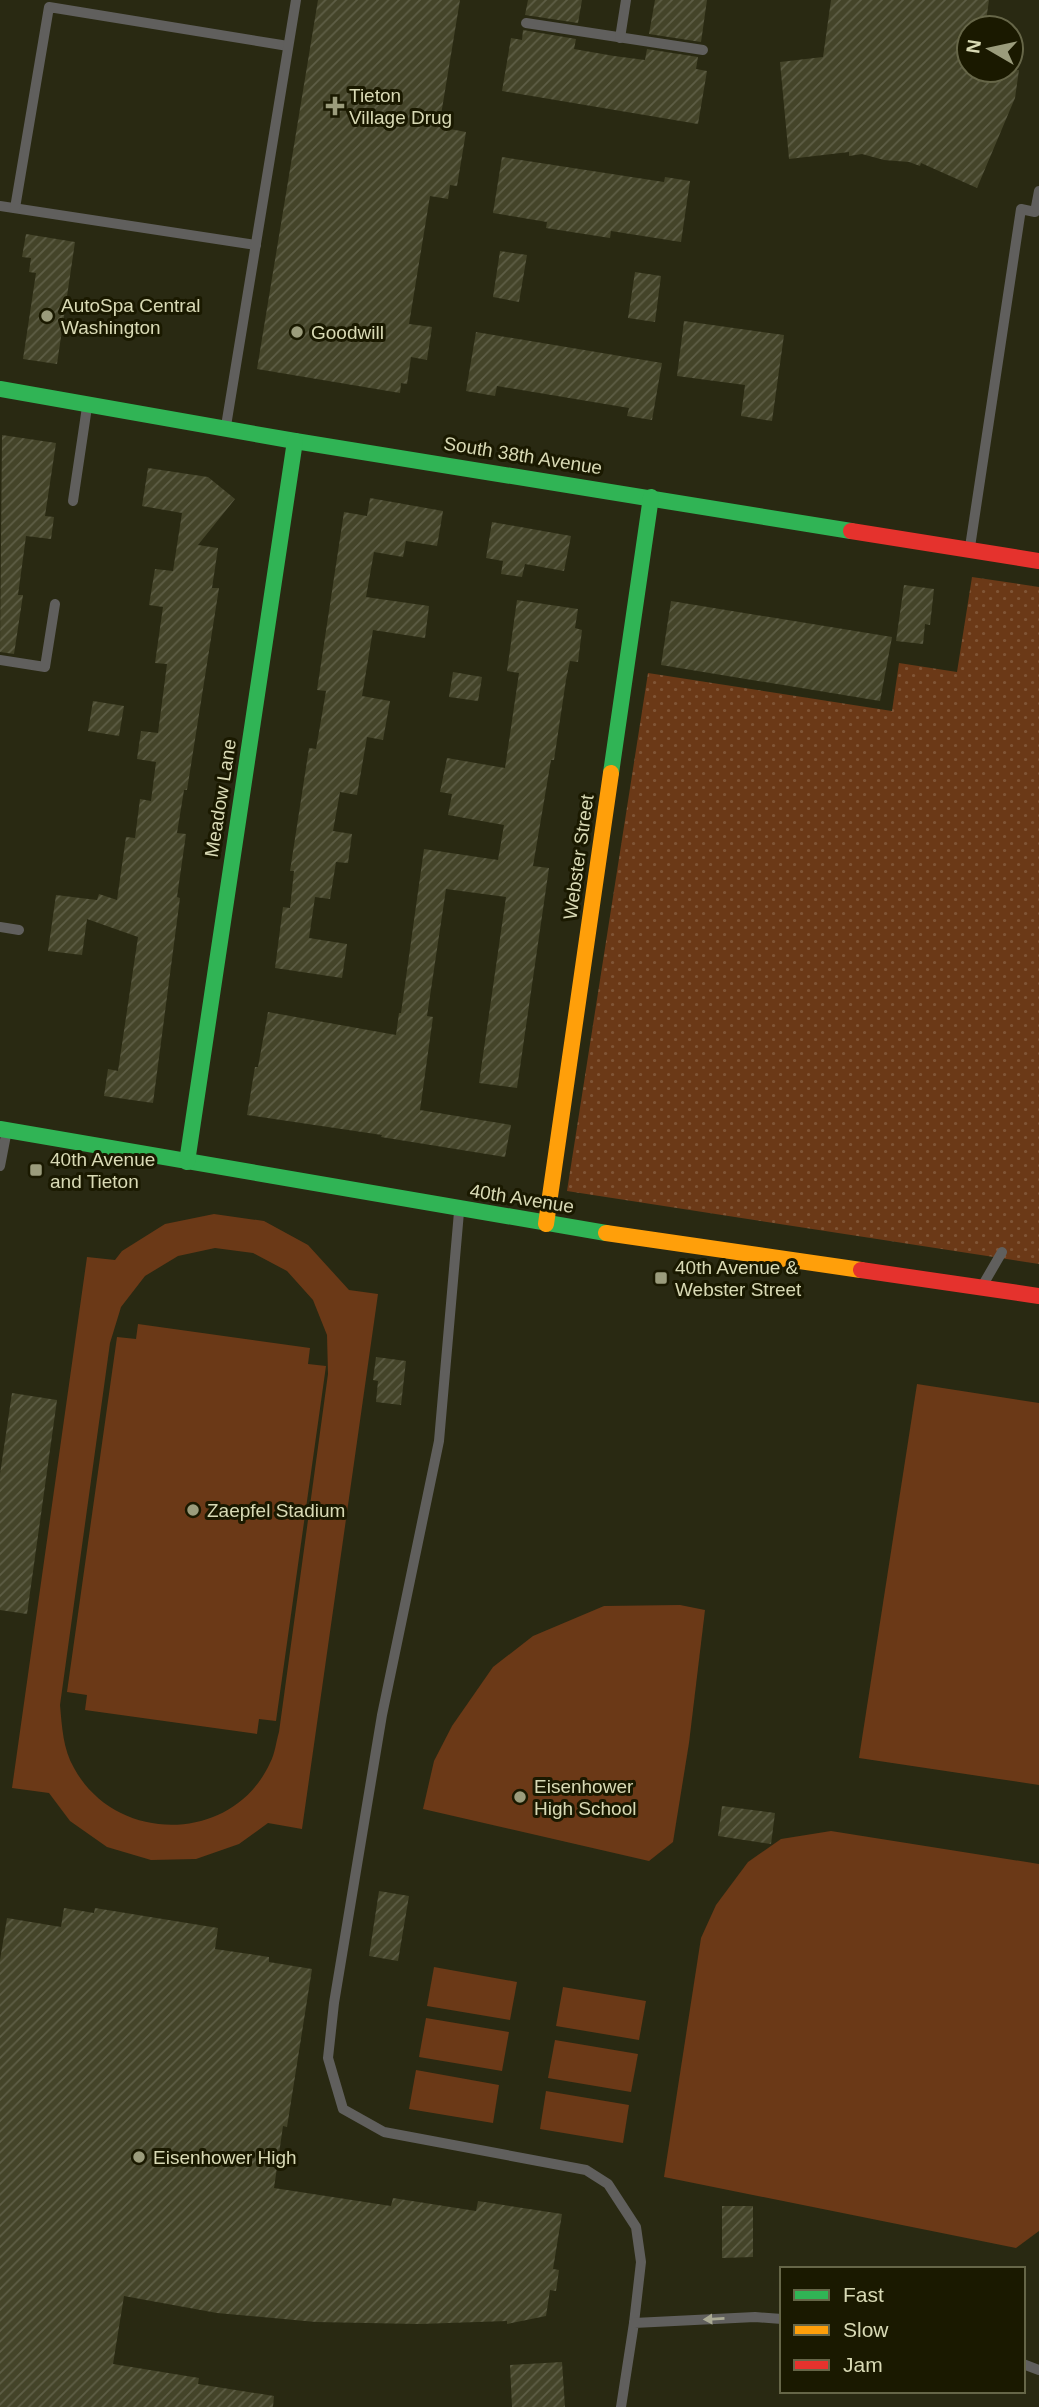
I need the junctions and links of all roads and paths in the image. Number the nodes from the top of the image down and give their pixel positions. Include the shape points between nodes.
1 (296, 0) edge
2 (626, 0) edge
3 (526, 23) dead end
4 (620, 38) junction
5 (288, 46) junction
6 (703, 50) dead end
7 (1039, 191) edge
8 (0, 206) edge
9 (15, 208) junction
10 (256, 245) junction
11 (0, 389) edge
12 (88, 405) junction
13 (225, 429) junction
14 (295, 441) junction
15 (652, 497) junction
16 (73, 501) dead end
17 (970, 550) junction
18 (1039, 561) edge
19 (55, 604) dead end
20 (0, 660) edge
21 (0, 926) edge
22 (19, 930) dead end
23 (4, 1130) edge
24 (187, 1161) junction
25 (0, 1166) edge
26 (459, 1209) junction
27 (545, 1224) junction
28 (1002, 1252) dead end
29 (981, 1288) junction
30 (1039, 1296) edge
31 (780, 2319) edge
32 (634, 2323) junction
33 (621, 2407) edge

1 - 5 lane
2 - 4 lane
3 - 4 lane
4 - 6 lane
5 - 9 lane via 49,7
5 - 10 lane
7 - 17 lane via 1035,212 1021,209
8 - 9 lane
9 - 10 lane
10 - 13 lane
11 - 12 street, South 38th Avenue
12 - 13 street, South 38th Avenue
12 - 16 lane
13 - 14 street, South 38th Avenue
14 - 15 street, South 38th Avenue
14 - 24 street, Meadow Lane
15 - 17 street, South 38th Avenue
15 - 27 street, Webster Street
17 - 18 street, South 38th Avenue
19 - 20 lane via 45,667
21 - 22 lane
23 - 24 street, 40th Avenue
23 - 25 lane
24 - 26 street, 40th Avenue
26 - 27 street, 40th Avenue
26 - 32 lane via 439,1441 382,1715 328,2058 343,2109 384,2132 586,2170 608,2184 636,2227 641,2262
27 - 29 street, 40th Avenue
28 - 29 lane
29 - 30 street, 40th Avenue
31 -> 32 lane
32 - 33 lane

